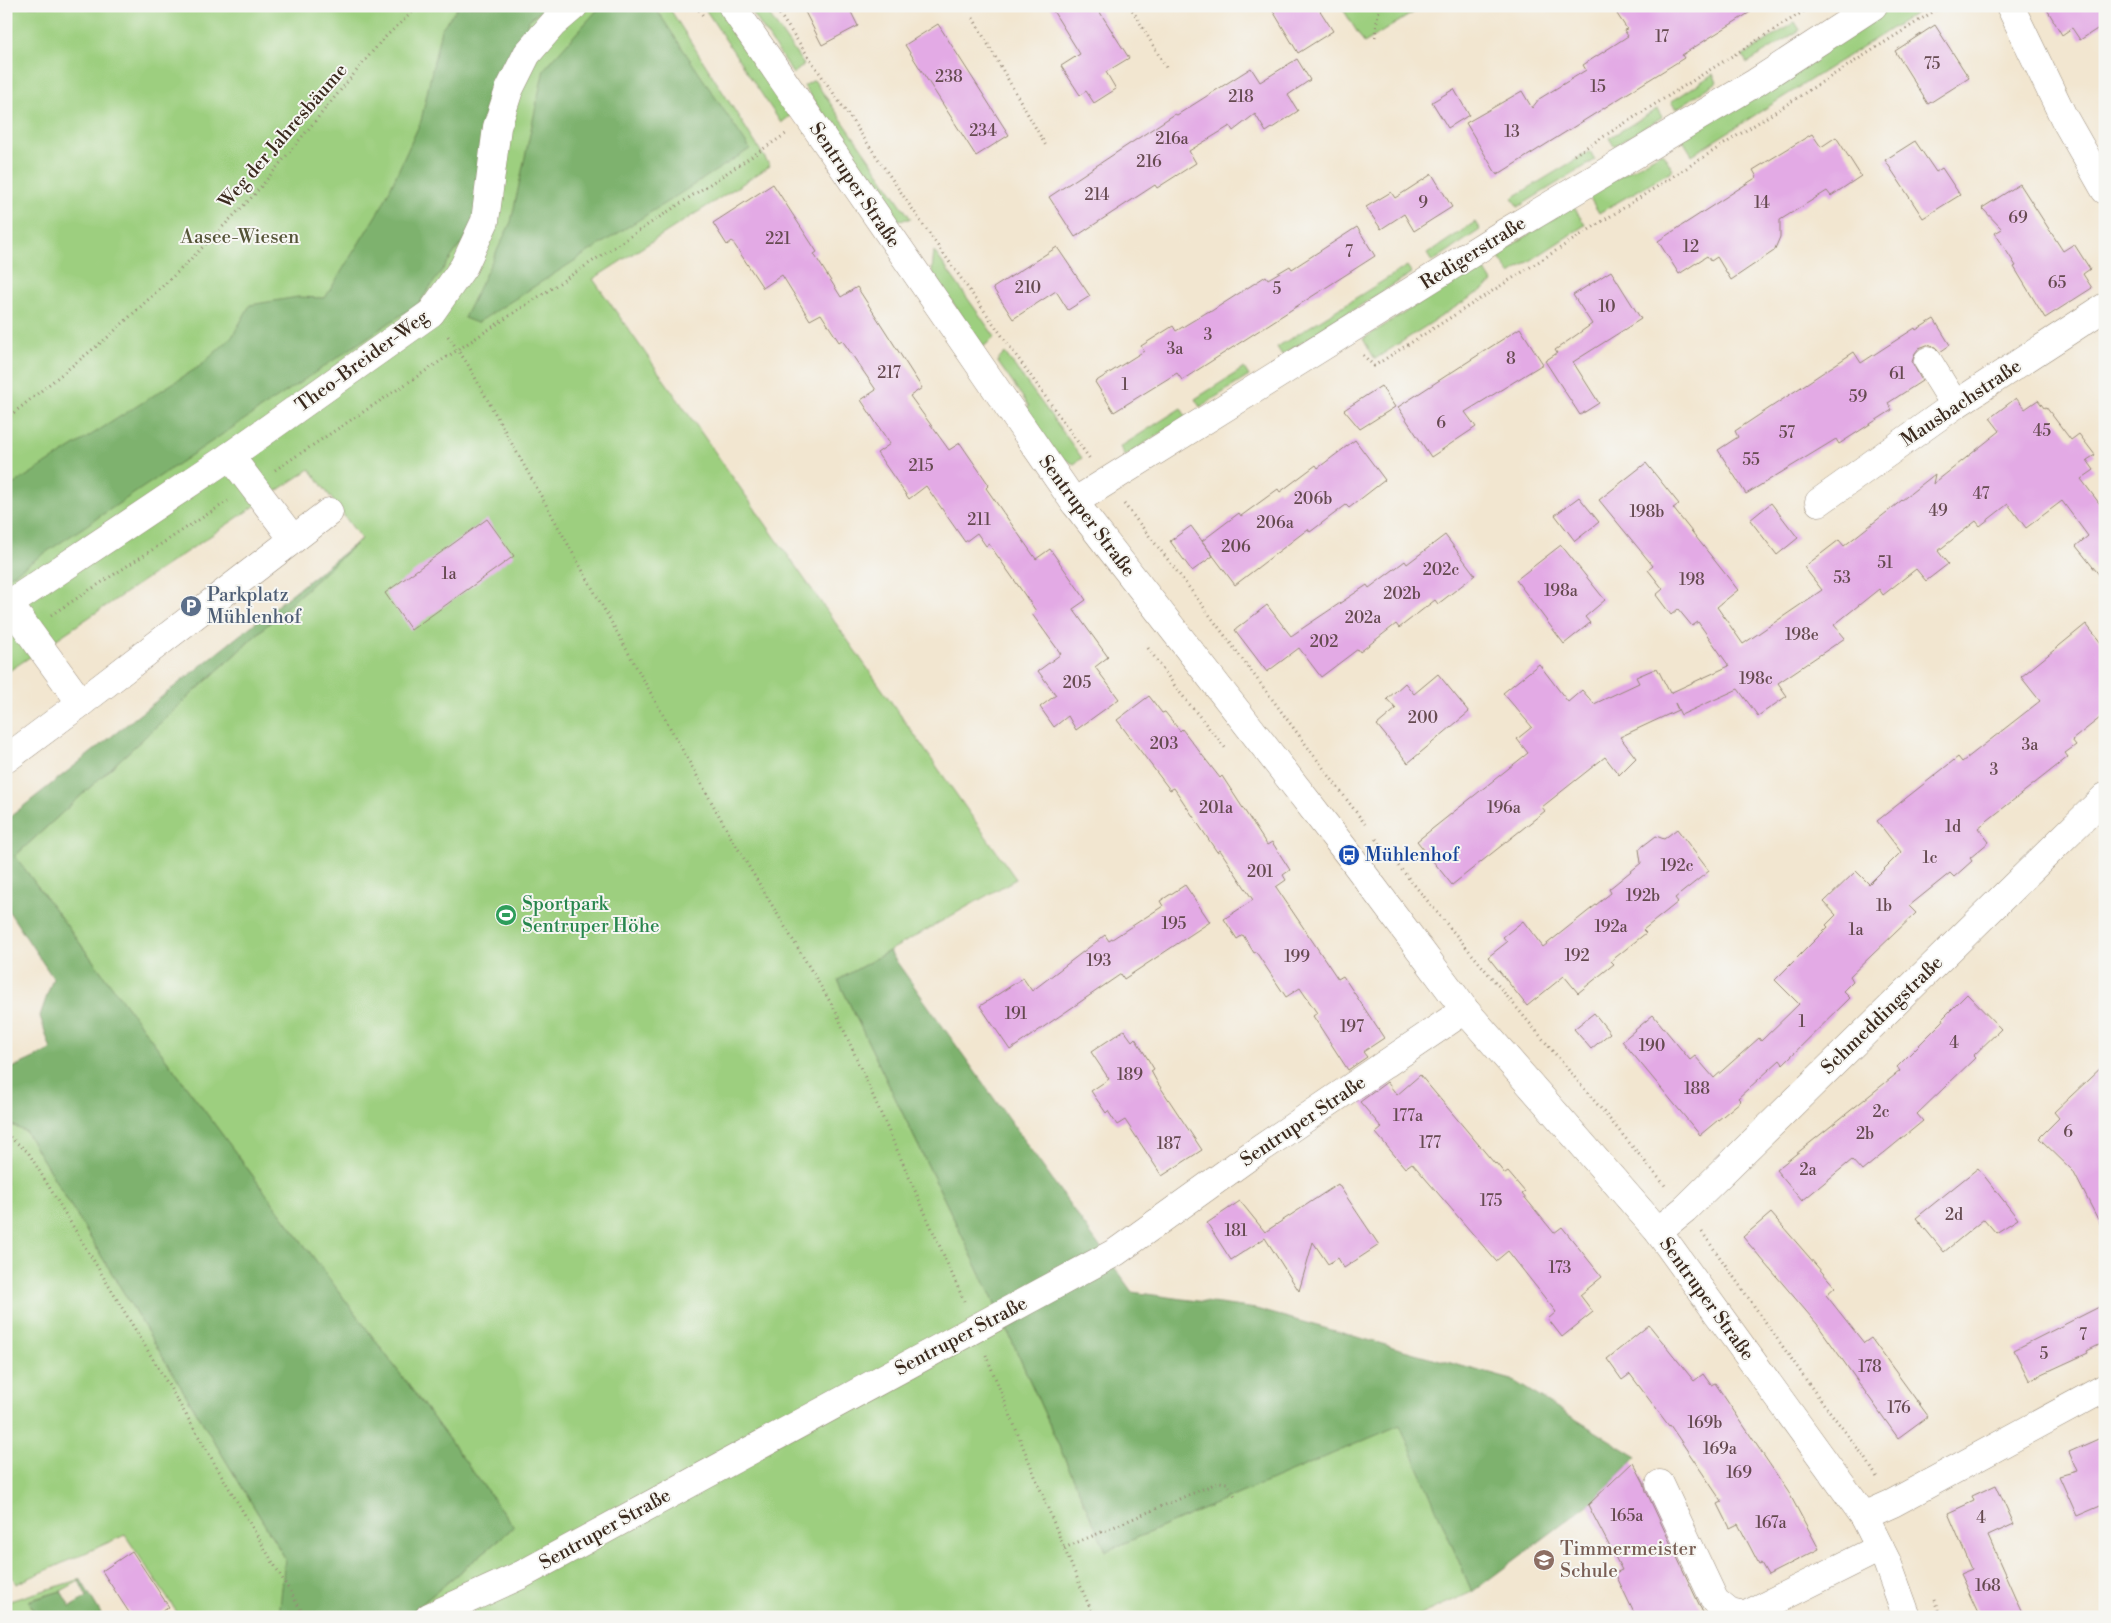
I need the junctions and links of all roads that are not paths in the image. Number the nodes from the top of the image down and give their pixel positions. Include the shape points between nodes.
1 (574, 6) edge
2 (732, 6) edge
3 (1873, 6) edge
4 (2010, 6) edge
5 (2105, 190) edge
6 (2105, 307) edge
7 (1928, 361) dead end
8 (1955, 405) junction
9 (230, 456) junction
10 (1074, 502) junction
11 (1819, 502) dead end
12 (329, 512) dead end
13 (293, 539) junction
14 (8, 605) edge
15 (82, 703) junction
16 (6, 759) edge
17 (2105, 797) edge
18 (1465, 1010) junction
19 (1658, 1231) junction
20 (2105, 1388) edge
21 (1660, 1484) dead end
22 (1864, 1516) junction
23 (1880, 1548) junction
24 (429, 1617) edge
25 (1908, 1617) edge

1 - 9 street, Theo-Breider-Weg via 527,54 509,90 497,127 485,221 464,266 431,313
2 - 10 street, Sentruper Straße
3 - 10 street, Redigerstraße via 1755,83 1504,233
4 - 5 street via 2064,118
6 - 8 street, Mausbachstraße
7 - 8 street
8 - 11 street, Mausbachstraße
9 - 13 street
9 - 14 street, Theo-Breider-Weg
10 - 18 street, Sentruper Straße via 1350,855
12 - 13 street
13 - 15 street
14 - 15 street
15 - 16 street
17 - 19 street, Schmeddingstraße via 1685,1209
18 - 19 street, Sentruper Straße
18 - 24 street, Sentruper Straße via 1247,1158 1116,1252 521,1575
19 - 22 street, Sentruper Straße
20 - 22 street
21 - 23 street via 1715,1601 1730,1613 1744,1616
22 - 23 street, Sentruper Straße
23 - 25 street, Sentruper Straße

